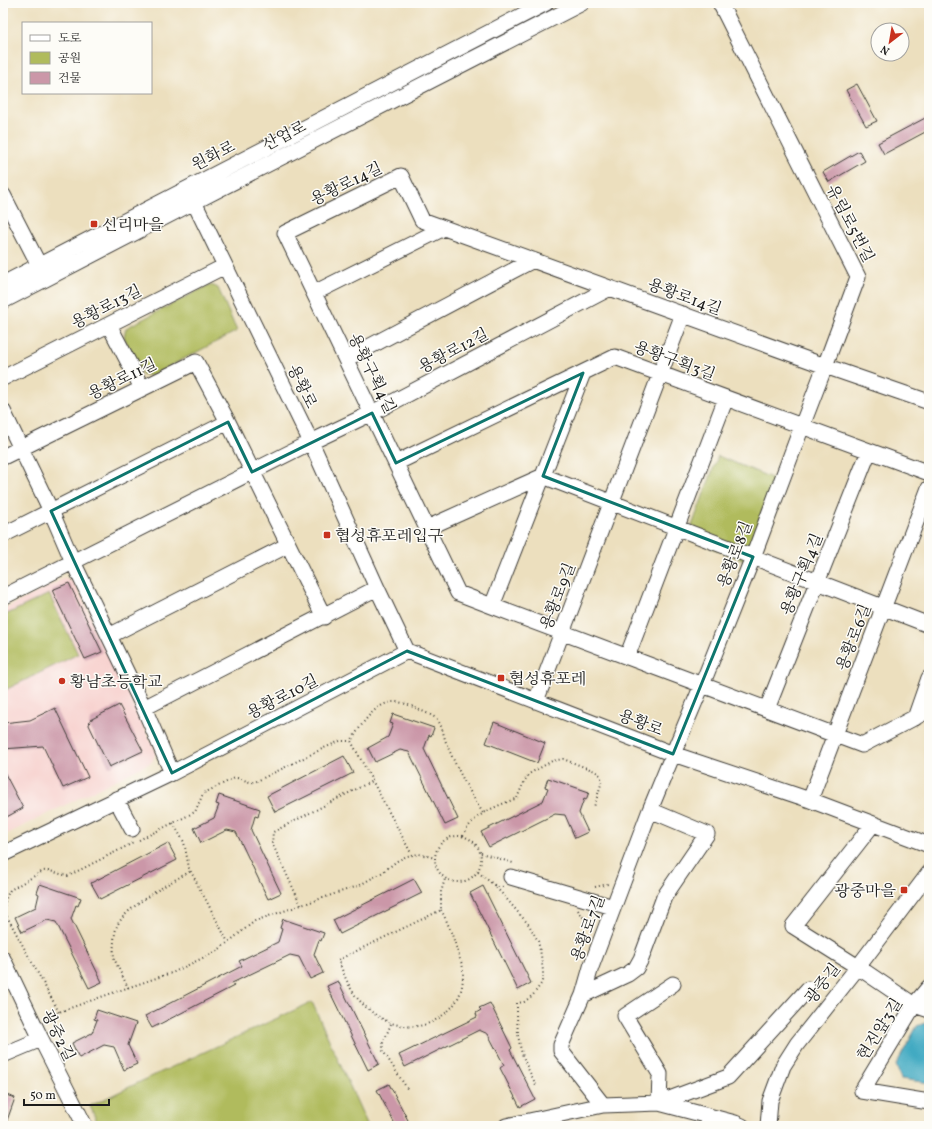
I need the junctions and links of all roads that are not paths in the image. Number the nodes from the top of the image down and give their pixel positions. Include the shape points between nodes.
1 (546, 3) edge
2 (582, 3) edge
3 (720, 3) edge
4 (3, 195) edge
5 (194, 202) junction
6 (444, 228) junction
7 (286, 233) joint
8 (533, 260) junction
9 (39, 266) junction
10 (225, 266) junction
11 (3, 284) edge
12 (610, 288) junction
13 (314, 292) junction
14 (3, 301) edge
15 (683, 314) junction
16 (109, 325) junction
17 (346, 359) junction
18 (825, 366) junction
19 (583, 373) junction
20 (660, 374) junction
21 (3, 378) edge
22 (142, 388) junction
23 (726, 398) junction
24 (929, 402) edge
25 (3, 411) edge
26 (372, 413) junction
27 (228, 422) junction
28 (802, 426) junction
29 (310, 442) junction
30 (20, 448) junction
31 (869, 451) junction
32 (3, 457) edge
33 (396, 463) junction
34 (252, 472) junction
35 (929, 473) edge
36 (543, 476) junction
37 (929, 488) edge
38 (611, 503) junction
39 (51, 511) junction
40 (427, 528) junction
41 (677, 528) junction
42 (3, 535) edge
43 (288, 545) junction
44 (753, 557) junction
45 (73, 562) junction
46 (817, 582) junction
47 (377, 588) junction
48 (3, 597) edge
49 (492, 606) junction
50 (884, 607) junction
51 (324, 617) junction
52 (929, 625) edge
53 (562, 632) junction
54 (109, 636) junction
55 (408, 651) junction
56 (628, 657) junction
57 (929, 678) edge
58 (702, 685) junction
59 (536, 701) junction
60 (144, 708) junction
61 (767, 709) junction
62 (929, 710) edge
63 (915, 718) junction
64 (835, 735) junction
65 (673, 754) junction
66 (172, 773) junction
67 (116, 800) junction
68 (810, 800) junction
69 (650, 810) junction
70 (873, 824) junction
71 (132, 829) dead end
72 (929, 845) edge
73 (3, 854) edge
74 (929, 873) edge
75 (511, 877) dead end
76 (614, 907) junction
77 (3, 959) edge
78 (858, 967) junction
79 (673, 984) dead end
80 (929, 987) edge
81 (808, 989) dead end
82 (583, 995) junction
83 (914, 1005) junction
84 (929, 1010) edge
85 (41, 1039) junction
86 (3, 1055) edge
87 (929, 1102) edge
88 (659, 1103) junction
89 (603, 1105) junction
90 (84, 1126) edge
91 (506, 1126) edge
92 (742, 1126) edge
93 (768, 1126) edge

1 - 9 street, 원화로
2 - 5 street, 산업로
3 - 18 street, 유림로5번길 via 858,277
4 - 9 street
5 - 10 street, 용황로
5 - 14 street, 산업로
6 - 7 street, 용황로14길 via 422,220 401,176
6 - 8 street, 용황로14길
6 - 13 street
7 - 13 street, 용황구획4길
8 - 12 street, 용황로14길
8 - 17 street
9 - 11 street, 원화로
10 - 16 street, 용황로13길
10 - 29 street, 용황로
12 - 15 street, 용황로14길
12 - 26 street, 용황로12길
13 - 17 street, 용황구획4길
15 - 18 street, 용황로14길
15 - 20 street, 용황로9길
16 - 21 street, 용황로13길
16 - 22 street
17 - 26 street, 용황구획4길
18 - 24 street
18 - 28 street, 용황로8길
19 - 20 street, 용황구획3길 via 616,357
19 - 33 street, 용황구획3길
19 - 36 street
20 - 23 street, 용황구획3길
20 - 38 street, 용황로9길
22 - 27 street, 용황로11길 via 196,362
22 - 30 street, 용황로11길
23 - 28 street, 용황구획3길
23 - 41 street
25 - 30 street
26 - 29 street, 용황로12길
26 - 33 street, 용황구획4길
27 - 34 street, 용황로11길
27 - 39 street
28 - 31 street, 용황구획3길
28 - 44 street, 용황로8길
29 - 34 street
29 - 47 street, 용황로
30 - 32 street, 용황로11길
30 - 39 street
31 - 35 street, 용황구획3길
31 - 46 street, 용황구획4길
33 - 40 street, 용황구획4길
34 - 43 street
34 - 45 street
36 - 38 street
36 - 40 street
36 - 49 street
37 - 50 street, 용황로6길
38 - 41 street
38 - 53 street, 용황로9길
39 - 42 street
39 - 45 street
40 - 49 street, 용황구획4길 via 458,593
41 - 44 street
41 - 56 street
43 - 51 street
43 - 54 street
44 - 46 street
44 - 58 street, 용황로8길
45 - 48 street
45 - 54 street
46 - 50 street
46 - 61 street, 용황구획4길
47 - 51 street
47 - 55 street, 용황로
49 - 53 street, 용황구획4길
50 - 52 street
50 - 64 street, 용황로6길
51 - 60 street
53 - 56 street, 용황구획4길
53 - 59 street, 용황로9길
54 - 60 street
55 - 59 street, 용황로
55 - 66 street, 용황로10길
56 - 58 street, 용황구획4길
57 - 63 street
58 - 61 street, 용황구획4길
58 - 65 street, 용황로8길
59 - 65 street, 용황로
60 - 66 street
61 - 64 street, 용황구획4길
62 - 63 street, 용황구획4길
63 - 64 street, 용황구획4길 via 862,745
64 - 68 street, 용황로6길
65 - 68 street, 용황로
65 - 69 street, 용황로7길
66 - 67 street, 용황로10길
67 - 71 street
67 - 73 street, 용황로10길
68 - 70 street, 용황로
69 - 76 street, 용황로7길
69 - 82 street via 707,834 664,896 642,959 636,968
70 - 72 street, 용황로
70 - 78 street via 793,926
74 - 78 street, 광중길
75 - 76 street
76 - 82 street, 용황로7길
77 - 85 street, 광중2길
78 - 83 street
78 - 93 street, 광중길 via 797,1044 783,1066 770,1102
79 - 88 street via 625,1016 660,1074
80 - 83 street, 현진앞3길
81 - 88 street, 광중길 via 728,1077
82 - 89 street, 용황로7길 via 560,1045 561,1051
83 - 84 street
83 - 87 street, 현진앞3길 via 862,1091
85 - 86 street
85 - 90 street, 광중2길
88 - 89 street, 광중길
88 - 92 street, 광중길
89 - 91 street, 광중길

